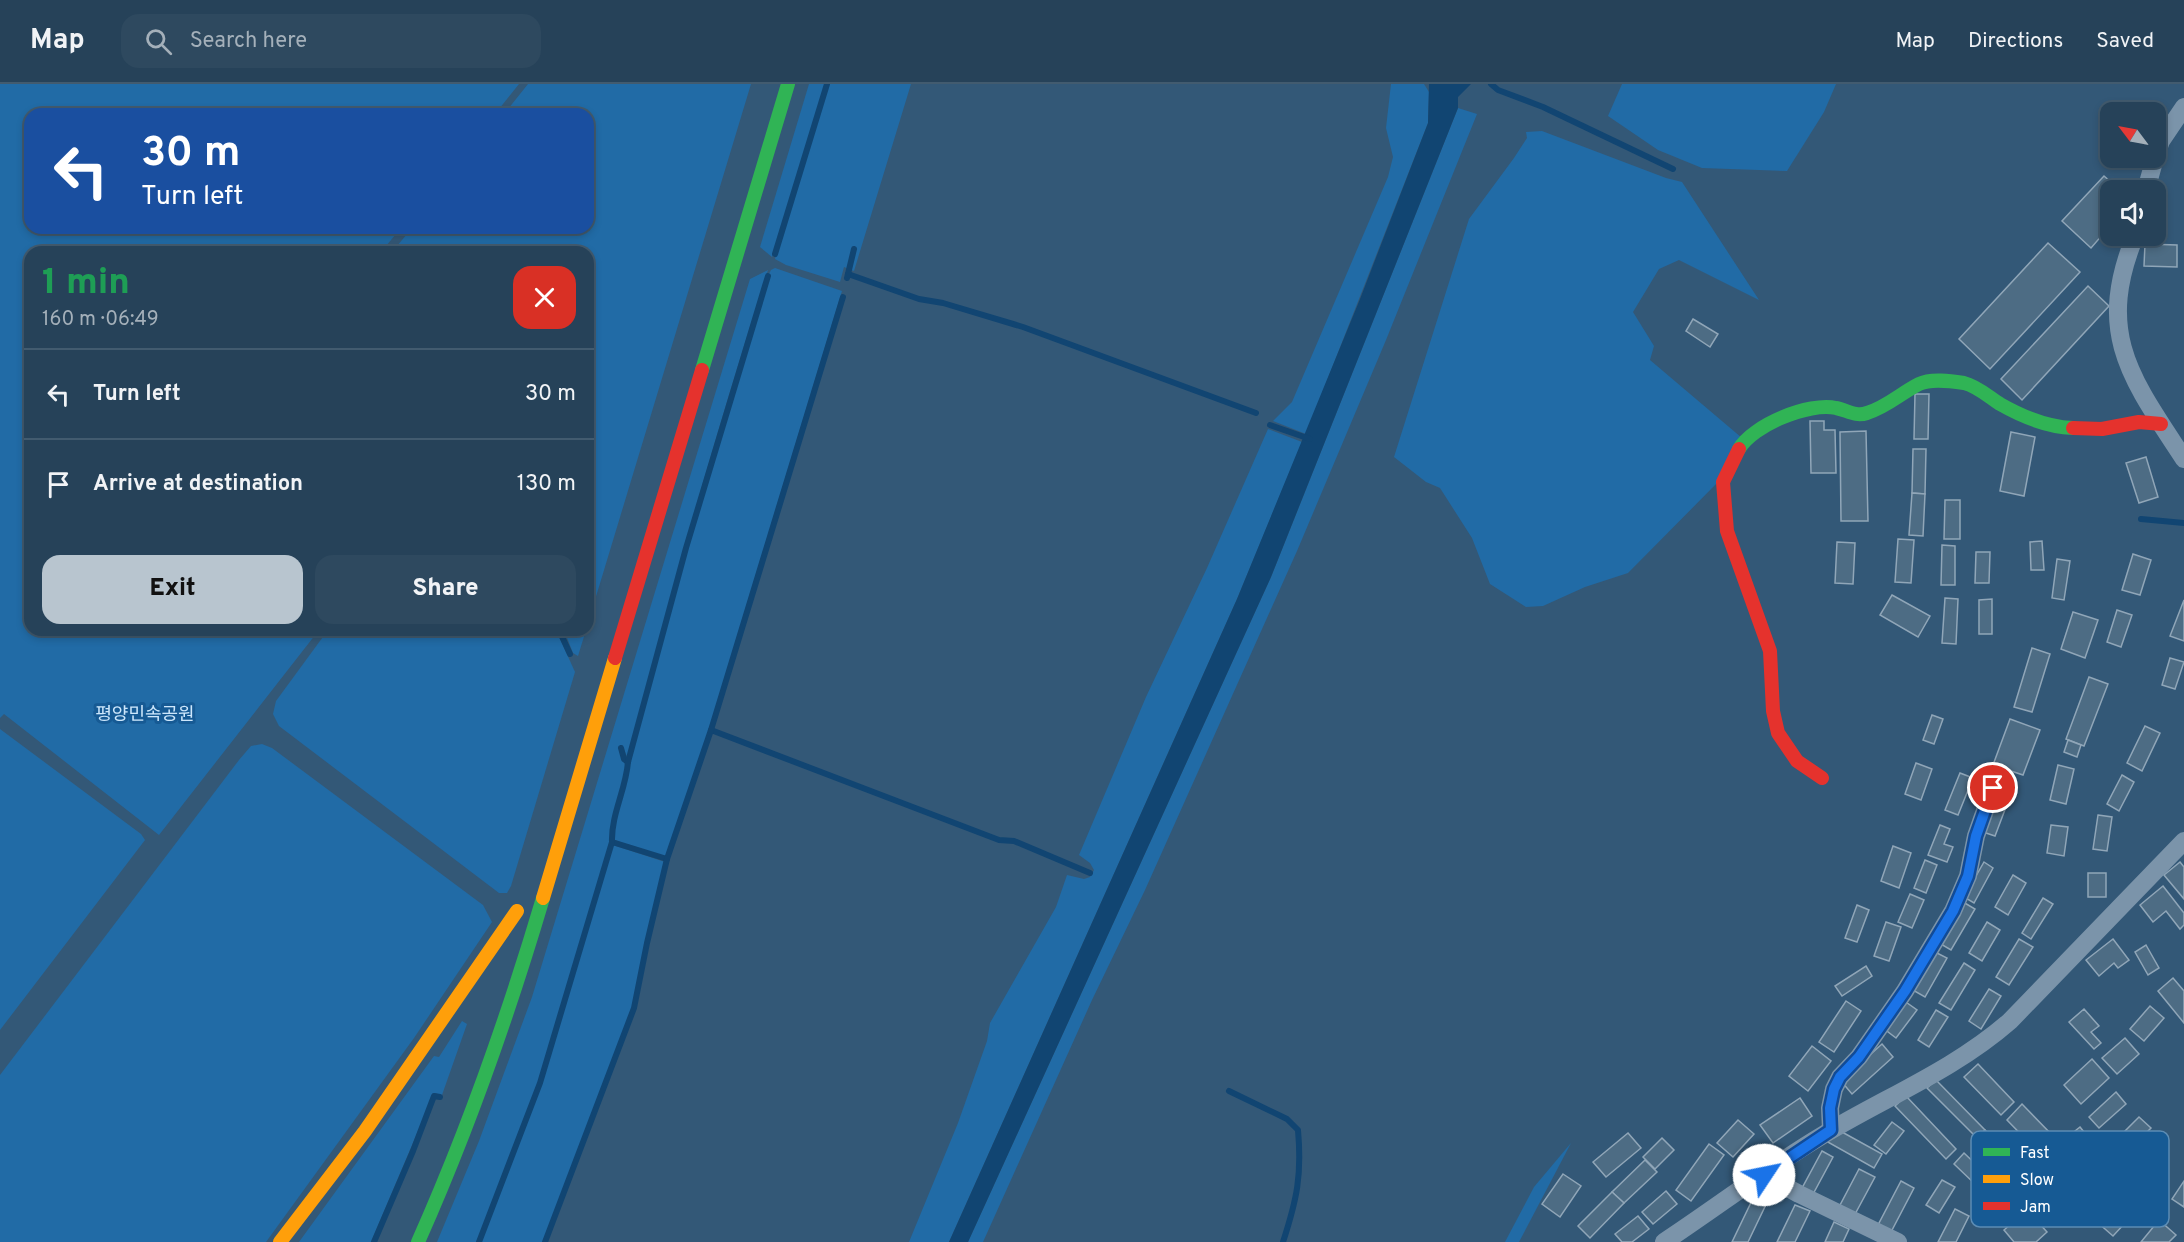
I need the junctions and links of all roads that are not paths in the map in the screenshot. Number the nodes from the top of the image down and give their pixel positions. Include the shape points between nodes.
1 (788, 84) edge
2 (2184, 107) edge
3 (2166, 134) edge
4 (2131, 246) edge
5 (2161, 424) junction
6 (2184, 459) edge
7 (1822, 778) dead end
8 (1993, 788) dead end
9 (2184, 841) edge
10 (503, 954) dead end
11 (1831, 1130) junction
12 (1764, 1175) junction
13 (280, 1242) edge
14 (418, 1242) edge
15 (1664, 1242) edge
16 (1898, 1242) edge

1 - 14 main road via 488,1069
2 - 3 street
4 - 5 street via 2119,289 2118,335 2129,371
5 - 6 street
5 - 7 main road via 2139,422 2102,429 2055,427 2002,405 1968,384 1946,381 1921,382 1865,414 1815,408 1781,418 1745,440 1723,482 1727,531 1770,651 1778,732 1797,761
8 - 11 street via 1976,836 1968,876 1953,911 1905,991 1859,1057 1840,1077 1830,1108
9 - 11 street via 2026,1005 1982,1045
10 - 13 main road via 519,907 365,1131
11 - 12 street
12 - 15 street
12 - 16 street

